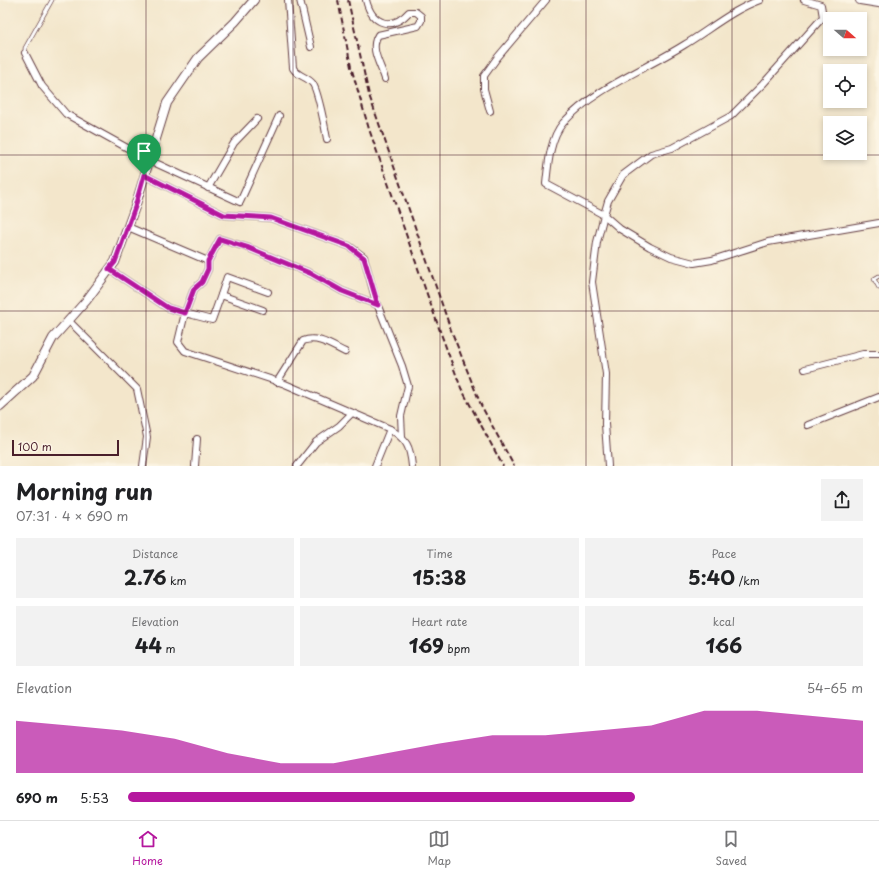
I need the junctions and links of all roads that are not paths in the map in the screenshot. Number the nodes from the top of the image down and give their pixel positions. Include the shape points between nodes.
1 (52, 0) edge
2 (254, 0) edge
3 (288, 0) edge
4 (300, 0) edge
5 (366, 0) edge
6 (546, 0) edge
7 (760, 0) edge
8 (804, 0) edge
9 (860, 0) edge
10 (879, 3) edge
11 (311, 47) dead end
12 (25, 53) joint
13 (385, 79) dead end
14 (490, 111) dead end
15 (279, 116) dead end
16 (257, 119) dead end
17 (327, 139) dead end
18 (149, 160) junction
19 (144, 175) junction
20 (208, 188) junction
21 (604, 215) junction
22 (879, 223) edge
23 (128, 227) junction
24 (208, 261) junction
25 (109, 269) junction
26 (879, 276) edge
27 (879, 288) edge
28 (268, 292) dead end
29 (221, 295) junction
30 (378, 305) junction
31 (263, 310) dead end
32 (185, 313) junction
33 (68, 320) junction
34 (345, 352) dead end
35 (879, 354) edge
36 (805, 369) dead end
37 (277, 382) junction
38 (879, 397) edge
39 (0, 406) edge
40 (352, 413) junction
41 (808, 425) dead end
42 (390, 429) junction
43 (402, 437) junction
44 (198, 439) dead end
45 (143, 466) edge
46 (196, 466) edge
47 (297, 466) edge
48 (375, 466) edge
49 (412, 466) edge
50 (608, 466) edge

1 - 12 lane via 25,48
2 - 18 street via 198,58 167,103
3 - 17 street via 293,68 298,75 309,80 315,89
4 - 11 street
5 - 13 street via 368,10 374,18 387,24 403,18 409,12 416,12 421,16 418,26 390,31 378,35 375,39 373,45
6 - 14 street via 484,76 484,89
7 - 21 street via 744,6 683,46 590,100 562,124 550,151 546,184
8 - 21 street via 821,5 823,16 763,84 731,116 672,148 651,154 623,175 608,201
9 - 10 street
12 - 18 street via 42,86 66,114
15 - 20 street via 240,202
16 - 20 street via 234,143
18 - 19 street
18 - 20 street
19 - 23 street
19 - 30 street via 224,215 271,218 349,246 364,258
21 - 22 street via 620,229 650,247 671,257 694,263 712,260 768,242
21 - 50 street via 597,242 592,282 606,374
23 - 24 street
23 - 25 street via 115,262
24 - 30 street via 220,239 312,274 342,291
24 - 32 street via 208,269 202,282 194,289
25 - 32 street via 168,308
25 - 33 street
26 - 27 lane via 874,279
28 - 29 street via 227,277
29 - 31 street
29 - 32 street via 212,320
30 - 43 street via 408,386 401,416
32 - 37 street via 178,342 185,350
33 - 39 street via 53,338 33,376
33 - 45 street via 137,389 147,438
34 - 37 street via 318,339 303,341
35 - 36 street via 862,354
37 - 40 street
38 - 41 street
40 - 42 street
40 - 47 street via 316,442
42 - 43 street
42 - 48 street
43 - 49 street via 410,449
44 - 46 street

